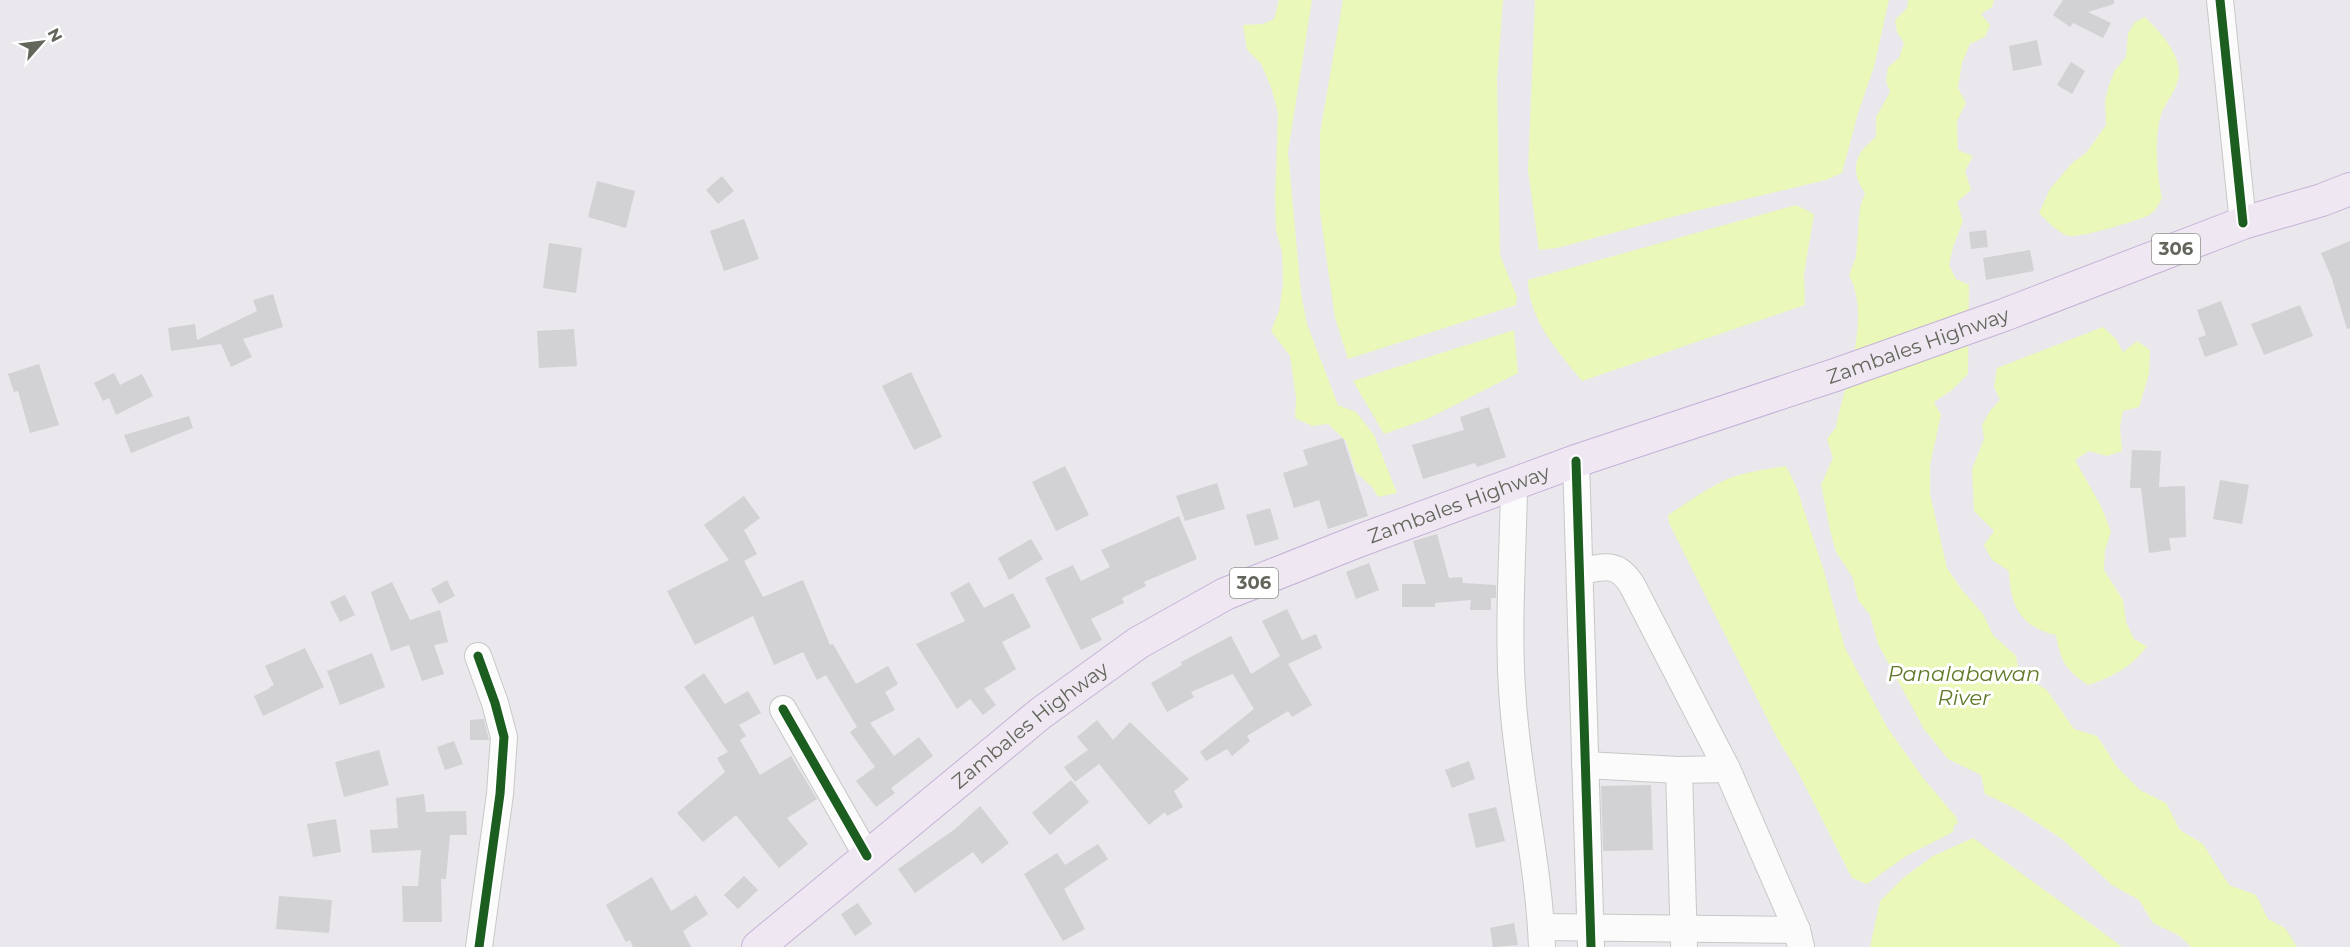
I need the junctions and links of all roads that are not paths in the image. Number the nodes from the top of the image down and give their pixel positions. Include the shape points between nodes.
1 (2220, 0) edge
2 (2350, 189) edge
3 (2243, 224) junction
4 (1576, 461) junction
5 (1514, 485) junction
6 (1581, 571) junction
7 (478, 656) dead end
8 (783, 709) dead end
9 (1585, 765) junction
10 (1727, 769) junction
11 (1679, 770) junction
12 (867, 856) junction
13 (1542, 937) edge
14 (1590, 938) edge
15 (1684, 938) edge
16 (1799, 939) edge
17 (479, 947) edge
18 (758, 947) edge

1 - 3 street
2 - 3 main road, Zambales Highway / 306
3 - 4 main road, Zambales Highway / 306 via 2004,315
4 - 5 main road, Zambales Highway / 306
4 - 6 street
5 - 12 main road, Zambales Highway / 306 via 1225,594 1138,643 1041,713
5 - 13 street via 1512,701
6 - 9 street
6 - 10 street via 1608,566 1627,577
7 - 17 street via 504,737
8 - 12 street
9 - 11 street
9 - 14 street
10 - 11 street
10 - 16 street
11 - 15 street
12 - 18 main road, Zambales Highway / 306
13 - 14 street
14 - 15 street
15 - 16 street

